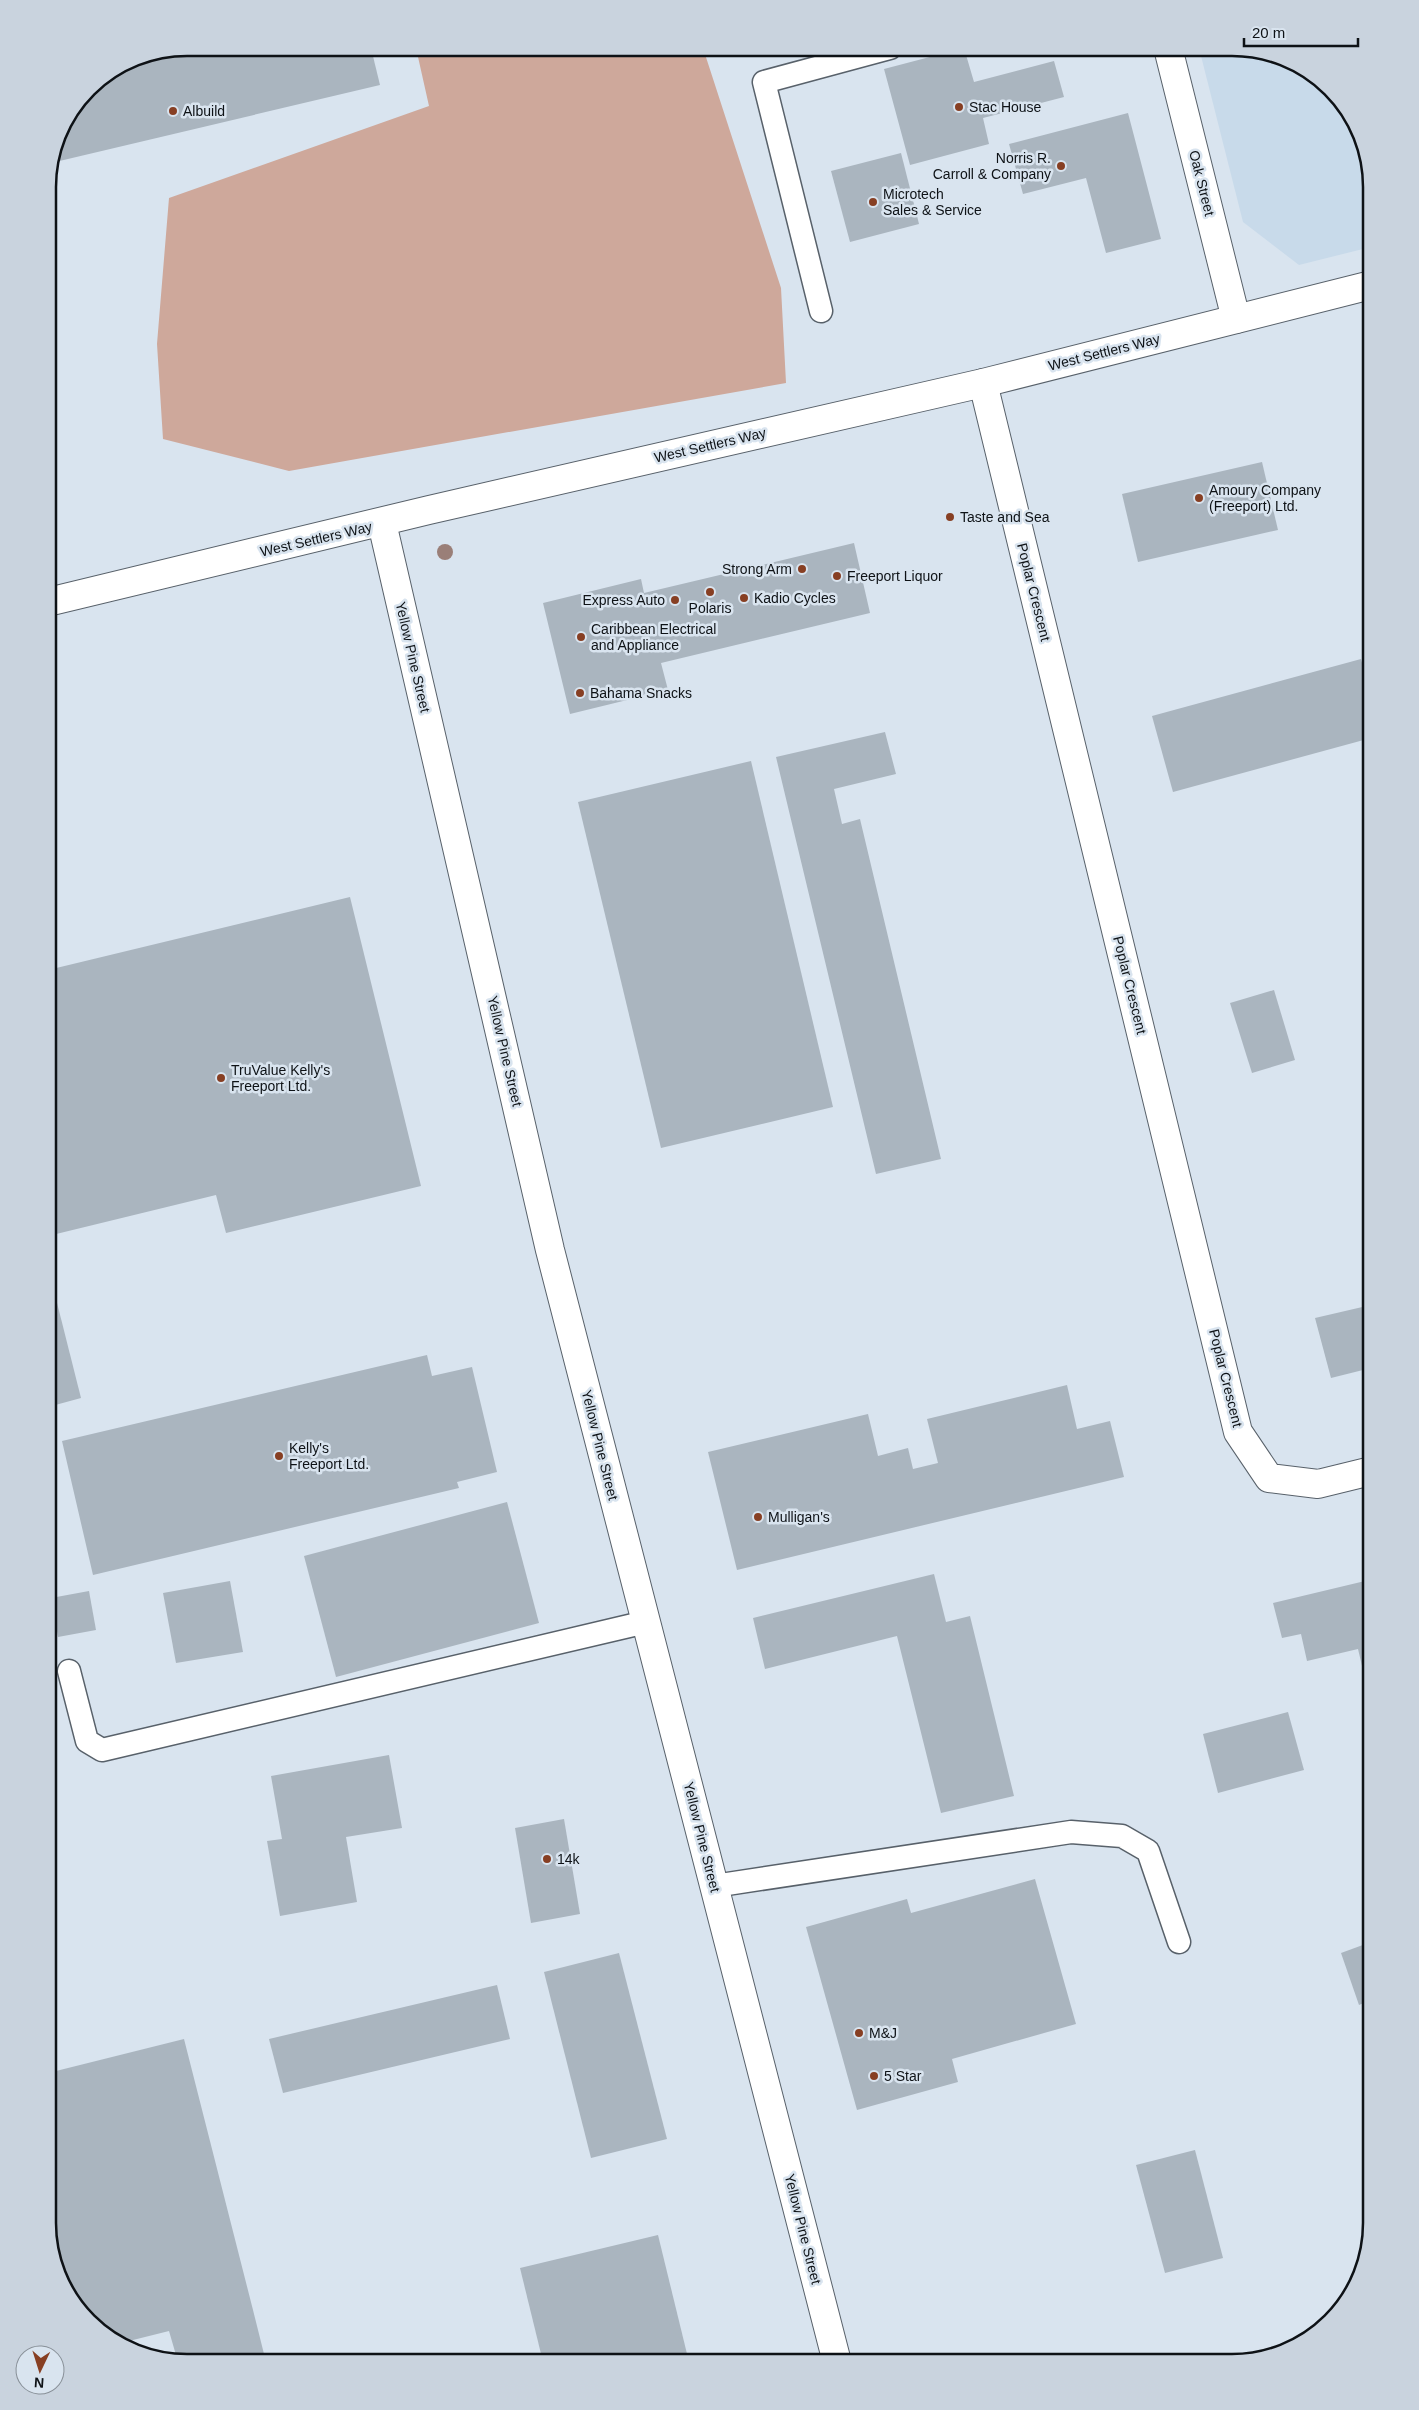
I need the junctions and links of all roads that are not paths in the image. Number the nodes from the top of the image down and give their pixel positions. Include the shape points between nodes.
1 (858, 57) edge
2 (1170, 57) edge
3 (1363, 287) edge
4 (821, 312) dead end
5 (1236, 319) junction
6 (983, 383) junction
7 (382, 523) junction
8 (57, 600) edge
9 (1363, 1473) edge
10 (646, 1622) junction
11 (69, 1671) dead end
12 (714, 1886) junction
13 (1179, 1942) dead end
14 (835, 2354) edge

1 - 4 lane via 764,82
2 - 5 street, Oak Street
3 - 5 street, West Settlers Way
5 - 6 street, West Settlers Way
6 - 7 street, West Settlers Way
6 - 9 street, Poplar Crescent via 1238,1432 1269,1478 1318,1484
7 - 8 street, West Settlers Way
7 - 10 street, Yellow Pine Street via 550,1250
10 - 11 lane via 102,1750 87,1741
10 - 12 street, Yellow Pine Street
12 - 13 lane via 1071,1832 1122,1836 1148,1851
12 - 14 street, Yellow Pine Street

